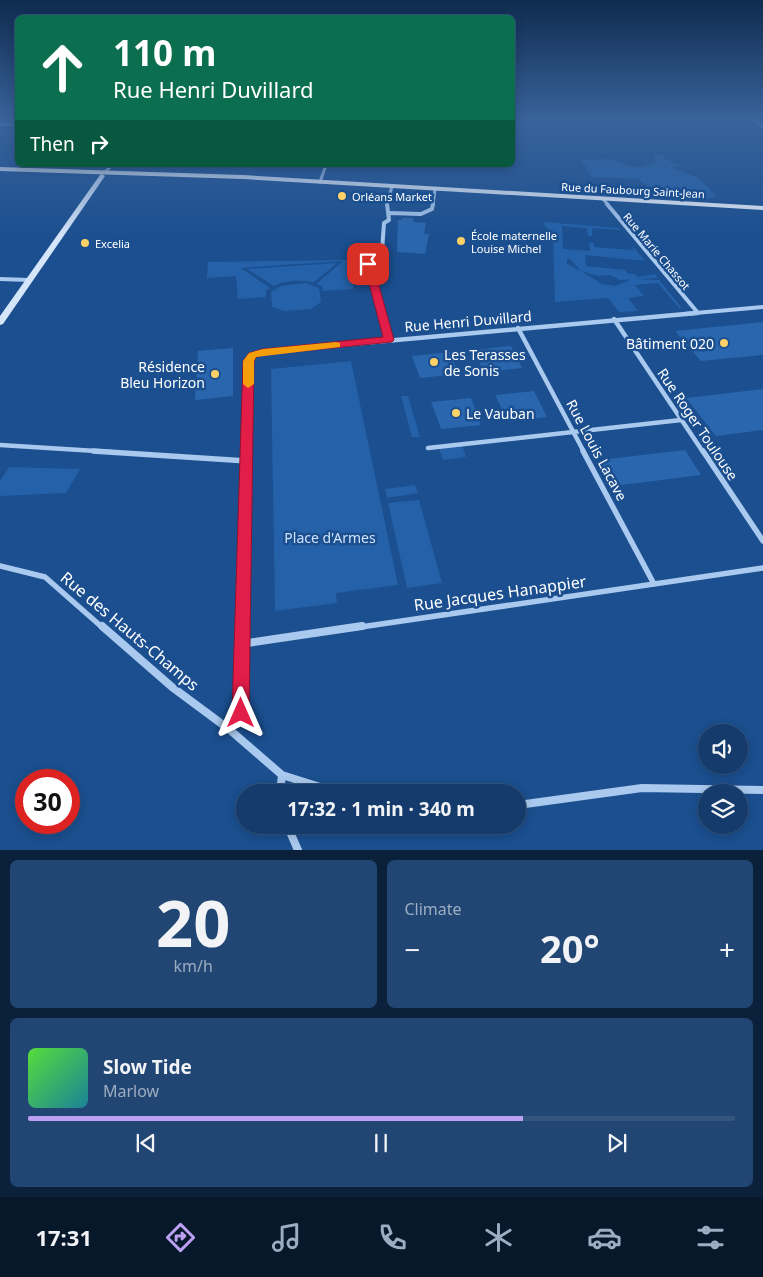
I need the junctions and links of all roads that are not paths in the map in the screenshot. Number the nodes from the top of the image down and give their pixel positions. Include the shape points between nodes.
1 (325, 167) edge
2 (0, 169) edge
3 (20, 170) junction
4 (110, 172) edge
5 (232, 177) junction
6 (320, 182) junction
7 (392, 186) junction
8 (436, 189) junction
9 (604, 200) junction
10 (763, 208) edge
11 (390, 213) junction
12 (0, 279) edge
13 (29, 280) junction
14 (763, 307) edge
15 (698, 313) junction
16 (614, 319) junction
17 (0, 322) edge
18 (518, 328) junction
19 (389, 340) junction
20 (681, 420) junction
21 (573, 432) junction
22 (0, 445) edge
23 (428, 448) dead end
24 (247, 461) junction
25 (763, 541) edge
26 (0, 566) edge
27 (763, 568) edge
28 (654, 584) junction
29 (241, 644) junction
30 (230, 730) junction
31 (282, 775) junction
32 (281, 784) edge
33 (311, 784) edge
34 (763, 790) edge
35 (526, 804) edge
36 (290, 834) edge
37 (298, 850) edge

1 - 6 street
2 - 3 main road, Rue du Faubourg Saint-Jean
3 - 4 main road, Rue du Faubourg Saint-Jean
3 - 4 main road, Rue du Faubourg Saint-Jean
4 - 5 main road, Rue du Faubourg Saint-Jean
4 - 5 main road, Rue du Faubourg Saint-Jean
4 - 13 main road
5 - 6 main road, Rue du Faubourg Saint-Jean
6 - 7 main road, Rue du Faubourg Saint-Jean
7 - 8 main road, Rue du Faubourg Saint-Jean
7 - 11 street via 387,202
8 - 9 main road, Rue du Faubourg Saint-Jean
8 - 11 street via 432,209 421,214
9 - 10 main road, Rue du Faubourg Saint-Jean
9 - 15 street, Rue Marie Chassot
11 - 19 street via 389,220 384,223 382,251 368,264
12 - 13 street
13 - 17 main road
14 - 15 street, Rue Henri Duvillard
15 - 16 street, Rue Henri Duvillard
16 - 18 street, Rue Henri Duvillard
16 - 20 street, Rue Roger Toulouse
18 - 19 street, Rue Henri Duvillard
18 - 21 street, Rue Louis Lacave
19 - 24 street, Rue Henri Duvillard via 252,355 248,361
20 - 21 street
20 - 25 street, Rue Roger Toulouse
21 - 23 street
21 - 28 street, Rue Louis Lacave
22 - 24 street
24 - 29 street
26 - 30 street, Rue des Hauts-Champs via 45,577 172,687
27 - 28 street, Rue Jacques Hanappier
28 - 29 street, Rue Jacques Hanappier
29 - 30 street via 241,713
30 - 31 street, Rue des Hauts-Champs
31 - 32 street
31 - 33 street, Rue des Hauts-Champs
34 - 35 street via 642,788
36 - 37 street

